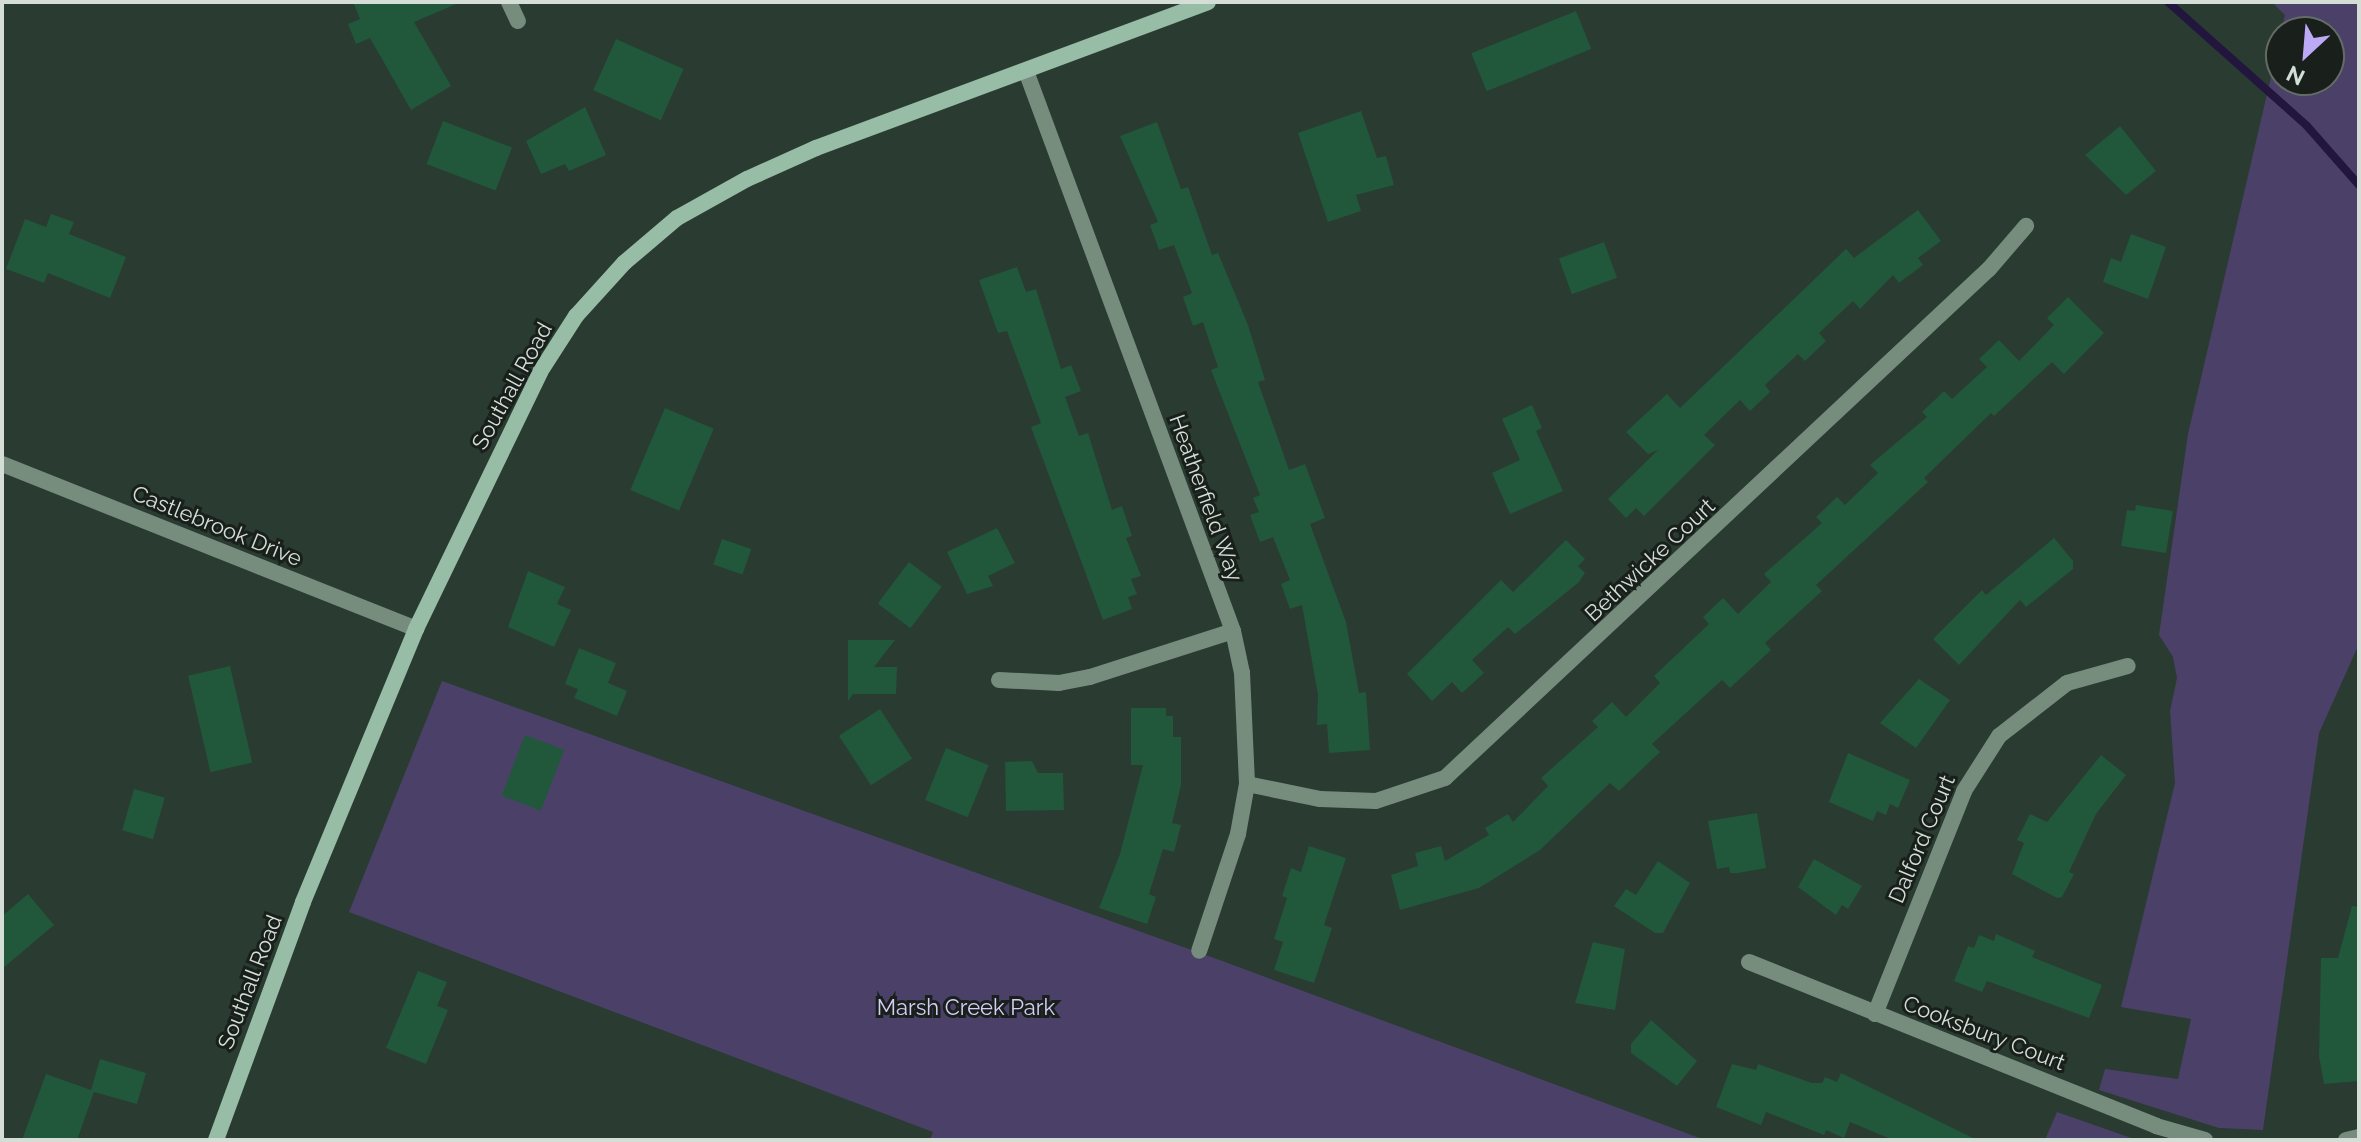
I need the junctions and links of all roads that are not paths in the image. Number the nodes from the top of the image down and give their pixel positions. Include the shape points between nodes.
1 (509, 2) edge
2 (1208, 2) edge
3 (518, 21) dead end
4 (1026, 71) junction
5 (2026, 226) dead end
6 (2, 464) edge
7 (416, 629) junction
8 (1233, 631) junction
9 (2128, 666) dead end
10 (999, 680) dead end
11 (1247, 784) junction
12 (1199, 951) dead end
13 (1749, 962) dead end
14 (1875, 1014) junction
15 (2359, 1137) edge
16 (216, 1140) edge
17 (2205, 1140) edge
18 (2346, 1140) edge

1 - 3 street
2 - 4 street, Southall Road
4 - 7 street, Southall Road via 816,148 747,179 677,218 624,263 576,316 540,372
4 - 8 street, Heatherfield Way
5 - 11 street, Bethwicke Court via 1989,269 1445,778 1376,801 1320,799
6 - 7 street, Castlebrook Drive
7 - 16 street, Southall Road via 303,902
8 - 10 street via 1074,680
8 - 11 street, Heatherfield Way via 1248,728
9 - 14 street, Dalford Court via 2067,683 1999,736 1964,791
11 - 12 street, Heatherfield Way via 1238,834
13 - 14 street, Cooksbury Court
14 - 17 street, Cooksbury Court via 2156,1126
15 - 18 street

